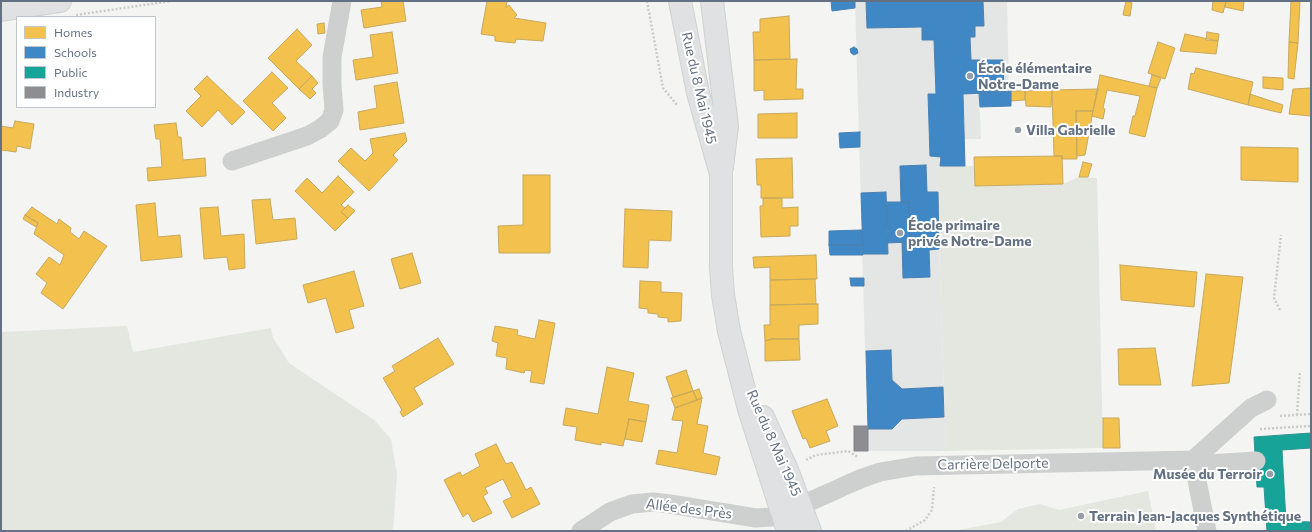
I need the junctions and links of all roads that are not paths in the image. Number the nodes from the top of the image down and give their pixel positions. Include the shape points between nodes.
1 (342, 1) edge
2 (680, 1) edge
3 (712, 1) edge
4 (67, 8) edge
5 (1, 10) edge
6 (232, 161) dead end
7 (721, 174) junction
8 (1267, 400) road end
9 (1193, 462) junction
10 (1256, 462) dead end
11 (791, 517) edge
12 (581, 531) edge
13 (810, 531) edge
14 (1207, 531) edge

1 - 6 street via 332,57 334,110 330,121 307,136
2 - 7 main road, Rue du 8 Mai 1945 via 698,93
3 - 7 main road, Rue du 8 Mai 1945 via 726,126
4 - 5 main road
7 - 11 main road, Rue du 8 Mai 1945 via 721,267 729,332 751,415
8 - 9 street via 1251,408
9 - 10 street, Carrière Delporte
9 - 11 street, Carrière Delporte via 916,466 880,472 860,479
9 - 14 street
11 - 12 street, Allée des Près via 756,518 670,504 632,504 610,512
11 - 13 main road, Rue du 8 Mai 1945

